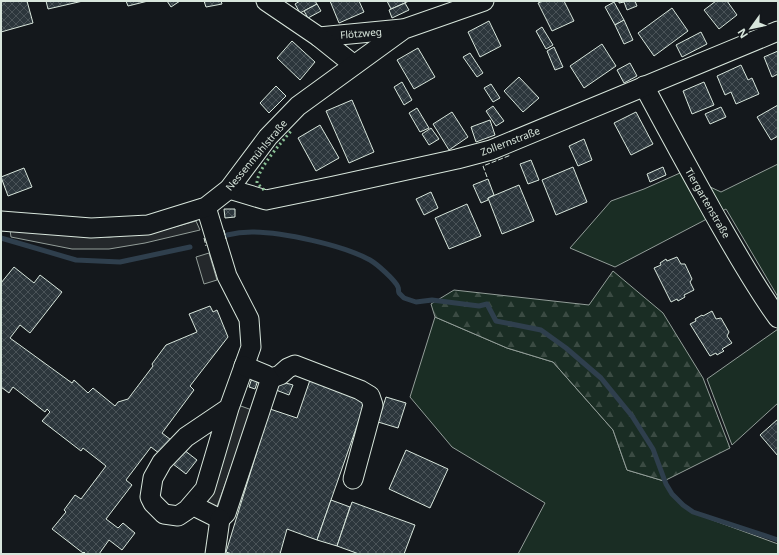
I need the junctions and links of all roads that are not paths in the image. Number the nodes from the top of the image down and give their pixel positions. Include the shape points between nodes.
1 (266, 1) edge
2 (484, 1) edge
3 (404, 29) junction
4 (778, 31) edge
5 (319, 37) junction
6 (354, 65) junction
7 (644, 86) junction
8 (229, 189) junction
9 (208, 215) junction
10 (1, 221) edge
11 (778, 318) edge
12 (244, 366) junction
13 (269, 379) junction
14 (229, 408) junction
15 (353, 479) dead end
16 (192, 505) junction
17 (220, 519) junction
18 (215, 554) edge

1 - 5 street, Flötzweg
2 - 3 street, Nessenmühlstraße
3 - 5 street, Flötzweg
3 - 6 street, Nessenmühlstraße
4 - 7 street, Zollernstraße
5 - 6 street, Flötzweg
6 - 8 street, Nessenmühlstraße via 298,106 268,137
7 - 8 street, Zollernstraße via 491,150 266,200
7 - 11 street, Tiergartenstraße via 760,293
8 - 9 street, Nessenmühlstraße
9 - 10 street, Nessenmühlstraße via 148,225 91,228
9 - 12 street via 227,276 249,319 251,347
12 - 13 street via 266,375
12 - 14 street
13 - 15 street via 295,365 370,396 373,405
13 - 17 street via 226,513
14 - 16 street via 205,489
14 - 16 street via 186,437 162,462 153,478 150,497 152,503 164,514 178,516
16 - 17 street
17 - 18 street

